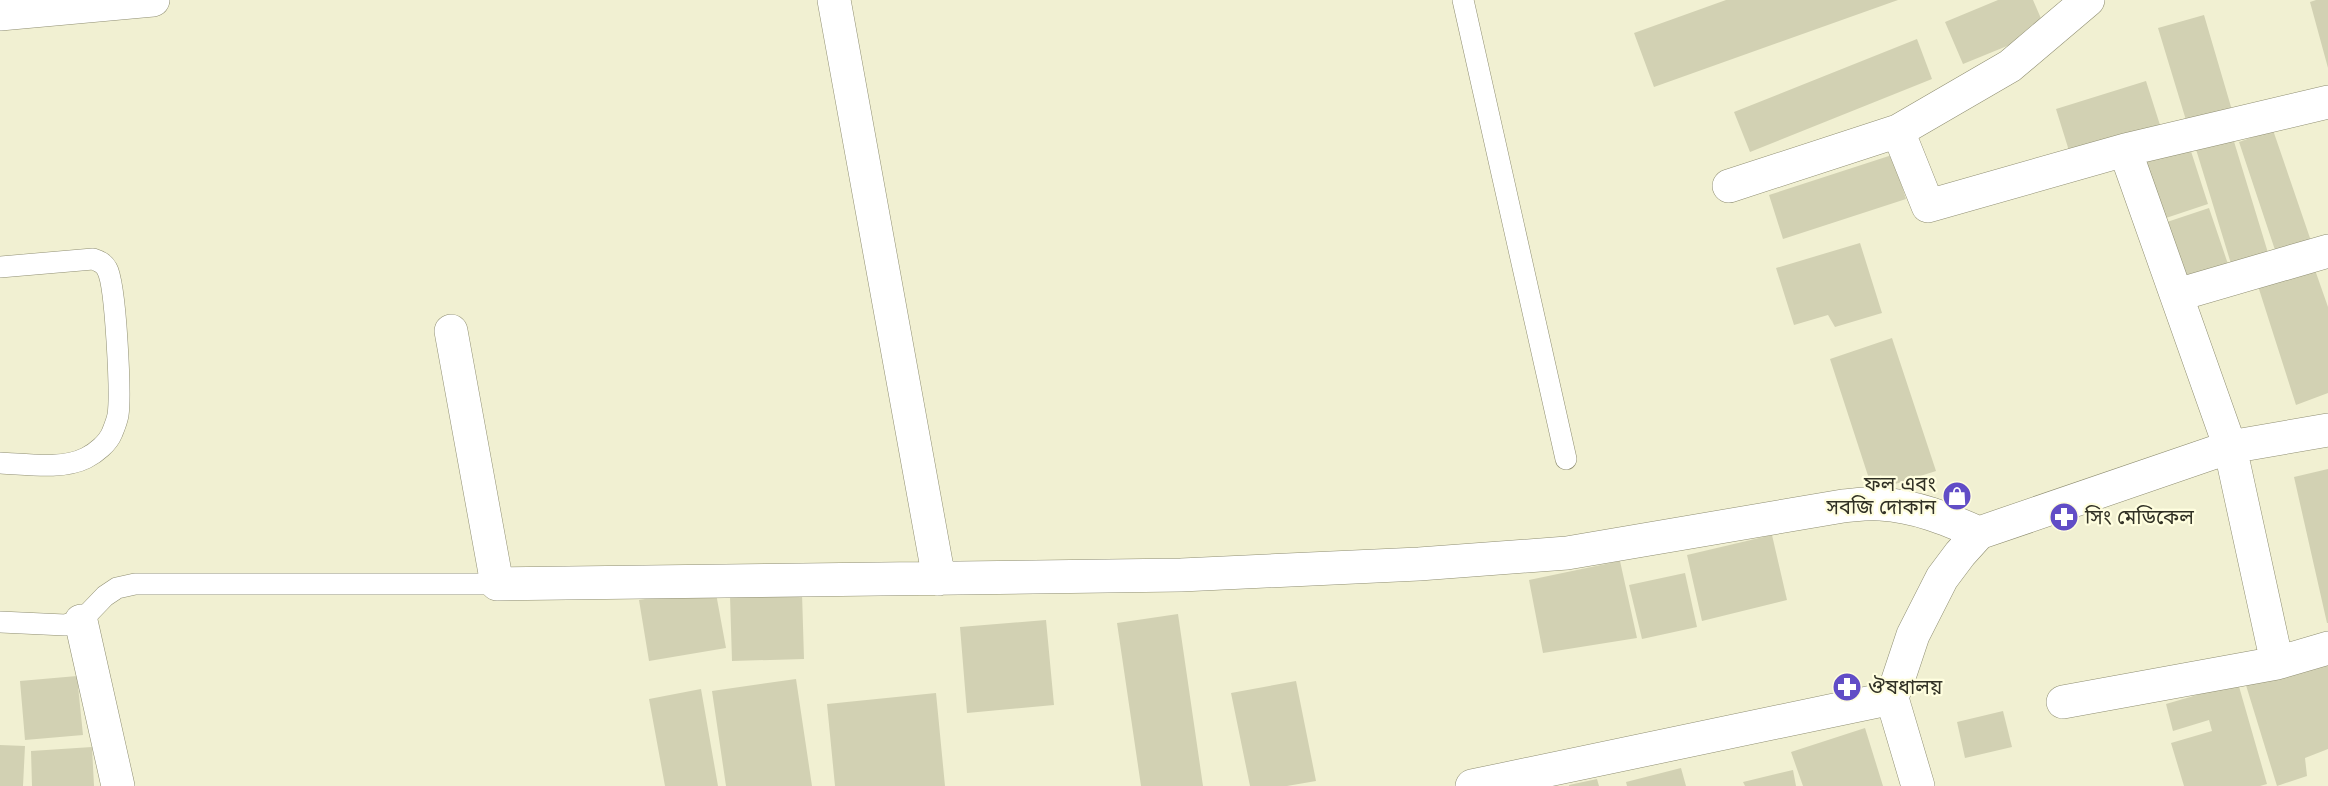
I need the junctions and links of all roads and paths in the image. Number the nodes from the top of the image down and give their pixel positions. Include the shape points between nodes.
1 (153, 0) edge
2 (834, 0) edge
3 (1463, 0) edge
4 (2088, 0) edge
5 (2051, 13) edge
6 (0, 14) edge
7 (2328, 102) edge
8 (1898, 131) junction
9 (2125, 150) junction
10 (1729, 186) dead end
11 (2328, 251) edge
12 (0, 267) edge
13 (2176, 296) junction
14 (451, 331) dead end
15 (2328, 430) edge
16 (2230, 447) junction
17 (1566, 459) dead end
18 (0, 463) edge
19 (1979, 533) junction
20 (939, 579) junction
21 (498, 584) junction
22 (81, 621) junction
23 (0, 622) edge
24 (2328, 648) edge
25 (2277, 663) junction
26 (1892, 698) junction
27 (2063, 702) dead end
28 (118, 786) edge
29 (1472, 786) edge
30 (1918, 786) edge

1 - 6 street
2 - 20 street
3 - 17 lane
4 - 5 street
5 - 8 street via 2010,66
7 - 9 street
8 - 9 street via 1928,206
8 - 10 street
9 - 13 street
11 - 13 street
12 - 18 lane via 93,259 102,263 110,277 119,387 118,415 111,435 86,459 45,465
13 - 16 street
14 - 21 street
15 - 16 street
16 - 19 street
16 - 25 street
19 - 20 street via 1908,507 1878,503 1567,553 1181,575
19 - 26 street via 1942,578 1912,635
20 - 21 street
21 - 22 lane via 135,584 105,596
22 - 23 lane via 65,625
22 - 28 street
24 - 25 street
25 - 27 street
26 - 29 street
26 - 30 street

